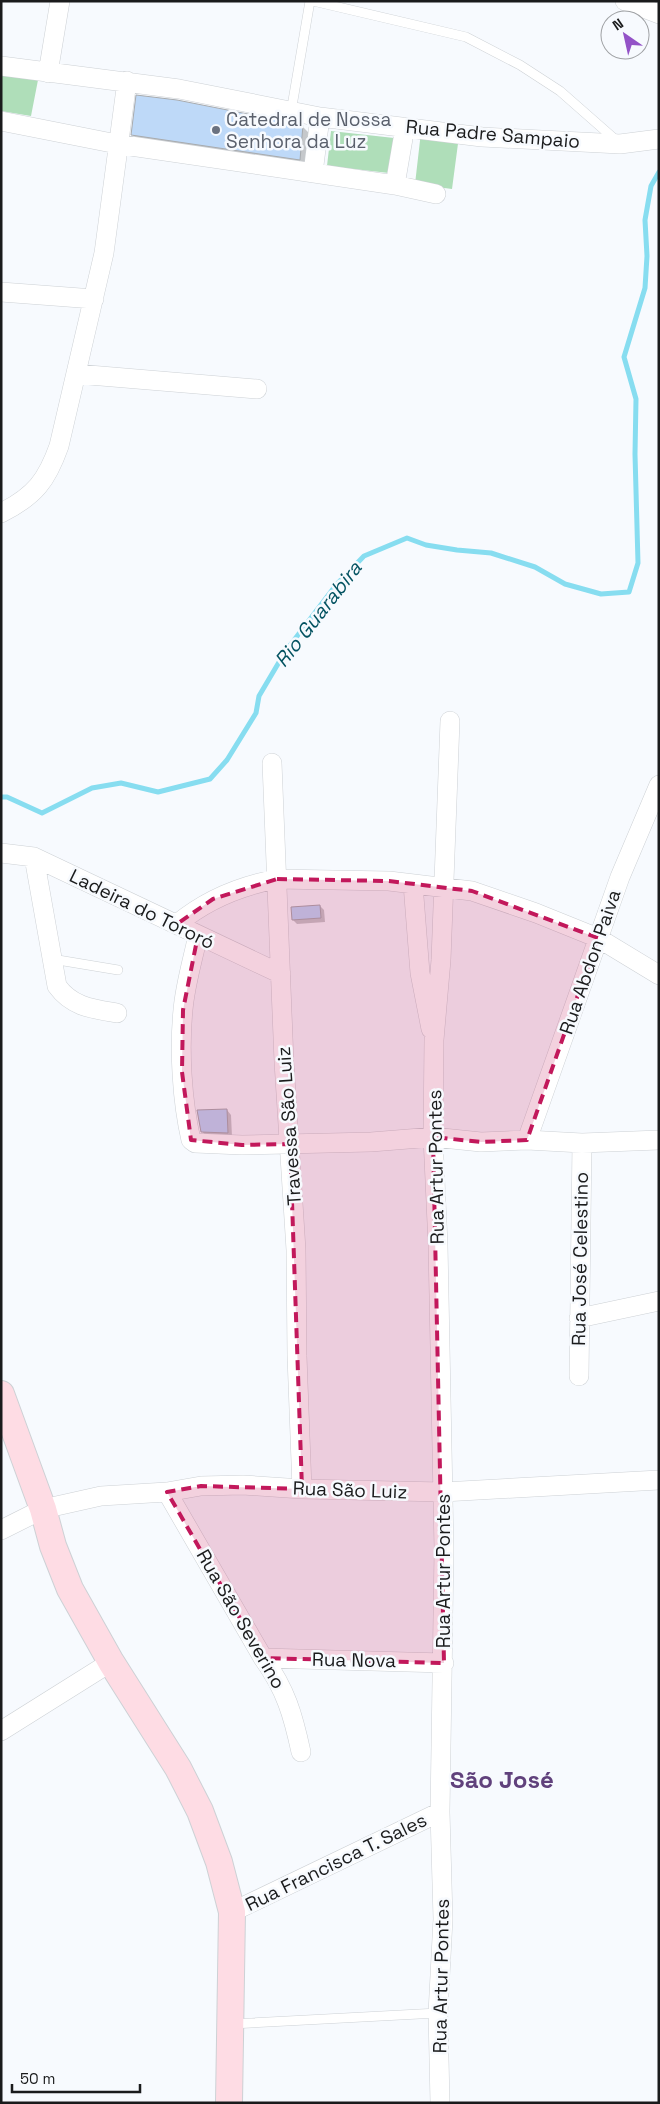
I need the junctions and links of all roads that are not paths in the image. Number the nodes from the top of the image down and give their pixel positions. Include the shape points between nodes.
1 (60, 1) edge
2 (311, 1) edge
3 (625, 1) edge
4 (659, 14) edge
5 (1, 66) edge
6 (48, 73) junction
7 (127, 82) junction
8 (291, 112) junction
9 (320, 117) junction
10 (1, 121) edge
11 (405, 127) junction
12 (659, 139) edge
13 (117, 144) junction
14 (620, 144) junction
15 (312, 173) junction
16 (395, 185) junction
17 (436, 194) dead end
18 (1, 292) edge
19 (94, 300) junction
20 (77, 374) junction
21 (256, 389) dead end
22 (1, 513) edge
23 (450, 721) dead end
24 (272, 763) dead end
25 (659, 785) edge
26 (1, 853) edge
27 (34, 857) junction
28 (277, 879) junction
29 (414, 884) junction
30 (442, 887) junction
31 (177, 924) junction
32 (198, 935) junction
33 (598, 938) junction
34 (52, 959) junction
35 (118, 970) dead end
36 (281, 974) junction
37 (659, 975) edge
38 (117, 1012) dead end
39 (434, 1040) junction
40 (433, 1136) junction
41 (527, 1140) junction
42 (659, 1140) edge
43 (582, 1143) junction
44 (290, 1144) junction
45 (659, 1301) edge
46 (579, 1318) junction
47 (579, 1376) dead end
48 (1, 1394) edge
49 (659, 1480) edge
50 (302, 1489) junction
51 (167, 1492) junction
52 (443, 1492) junction
53 (43, 1509) junction
54 (1, 1530) edge
55 (263, 1658) junction
56 (111, 1662) junction
57 (444, 1663) junction
58 (1, 1731) edge
59 (300, 1752) dead end
60 (440, 1812) junction
61 (232, 1912) junction
62 (438, 2014) junction
63 (230, 2024) junction
64 (230, 2103) edge
65 (440, 2103) edge

1 - 6 street
2 - 8 lane
2 - 14 lane via 466,37 520,65 560,91
3 - 4 street
5 - 6 street, Rua Padre Sampaio
6 - 7 street, Rua Padre Sampaio
7 - 8 street, Rua Padre Sampaio via 178,88
7 - 13 street
8 - 9 street, Rua Padre Sampaio
9 - 11 street, Rua Padre Sampaio
9 - 15 street
10 - 13 street
11 - 14 street, Rua Padre Sampaio via 482,137
11 - 16 street
12 - 14 street, Rua Padre Sampaio
13 - 15 street
13 - 19 street via 104,253
15 - 16 street
16 - 17 street
18 - 19 street
19 - 20 street
20 - 21 street
20 - 22 street via 51,470 41,485
23 - 30 street, Rua Artur Pontes
24 - 28 street, Travessa São Luiz
25 - 33 street, Rua Abdon Paiva
26 - 27 street, Ladeira do Tororó
27 - 31 street, Ladeira do Tororó
27 - 34 street
28 - 29 street
28 - 31 street via 258,882 213,899
28 - 36 street, Travessa São Luiz
29 - 30 street
29 - 39 street, Rua Artur Pontes via 420,973
30 - 33 street via 472,891
30 - 39 street, Rua Artur Pontes via 441,960
31 - 32 street, Ladeira do Tororó
32 - 36 street, Ladeira do Tororó
32 - 44 street via 183,1010 182,1072 191,1140 195,1143 242,1146
33 - 37 street
33 - 41 street, Rua Abdon Paiva
34 - 35 lane
34 - 38 street via 57,986 67,998 79,1005
36 - 44 street, Travessa São Luiz
39 - 40 street, Rua Artur Pontes
40 - 41 street via 481,1142
40 - 44 street via 371,1142
40 - 52 street, Rua Artur Pontes
41 - 43 street
42 - 43 street
43 - 46 street, Rua José Celestino
44 - 50 street, Travessa São Luiz
45 - 46 street
46 - 47 street, Rua José Celestino
48 - 53 main road
49 - 52 street, Rua São Luiz
50 - 51 street, Rua São Luiz via 242,1485 200,1486
50 - 52 street, Rua São Luiz
51 - 53 street, Rua São Luiz via 101,1496
51 - 55 street, Rua São Severino
52 - 57 street, Rua Artur Pontes
53 - 54 street, Rua São Luiz
53 - 56 main road via 70,1589
55 - 57 street, Rua Nova
55 - 59 street, Rua São Severino via 293,1713
56 - 58 street
56 - 61 main road via 178,1768 200,1811 219,1862
57 - 60 street, Rua Artur Pontes
60 - 61 street, Rua Francisca T. Sales
60 - 62 street, Rua Artur Pontes via 443,1919
61 - 63 main road
62 - 63 lane
62 - 65 street, Rua Artur Pontes
63 - 64 main road

